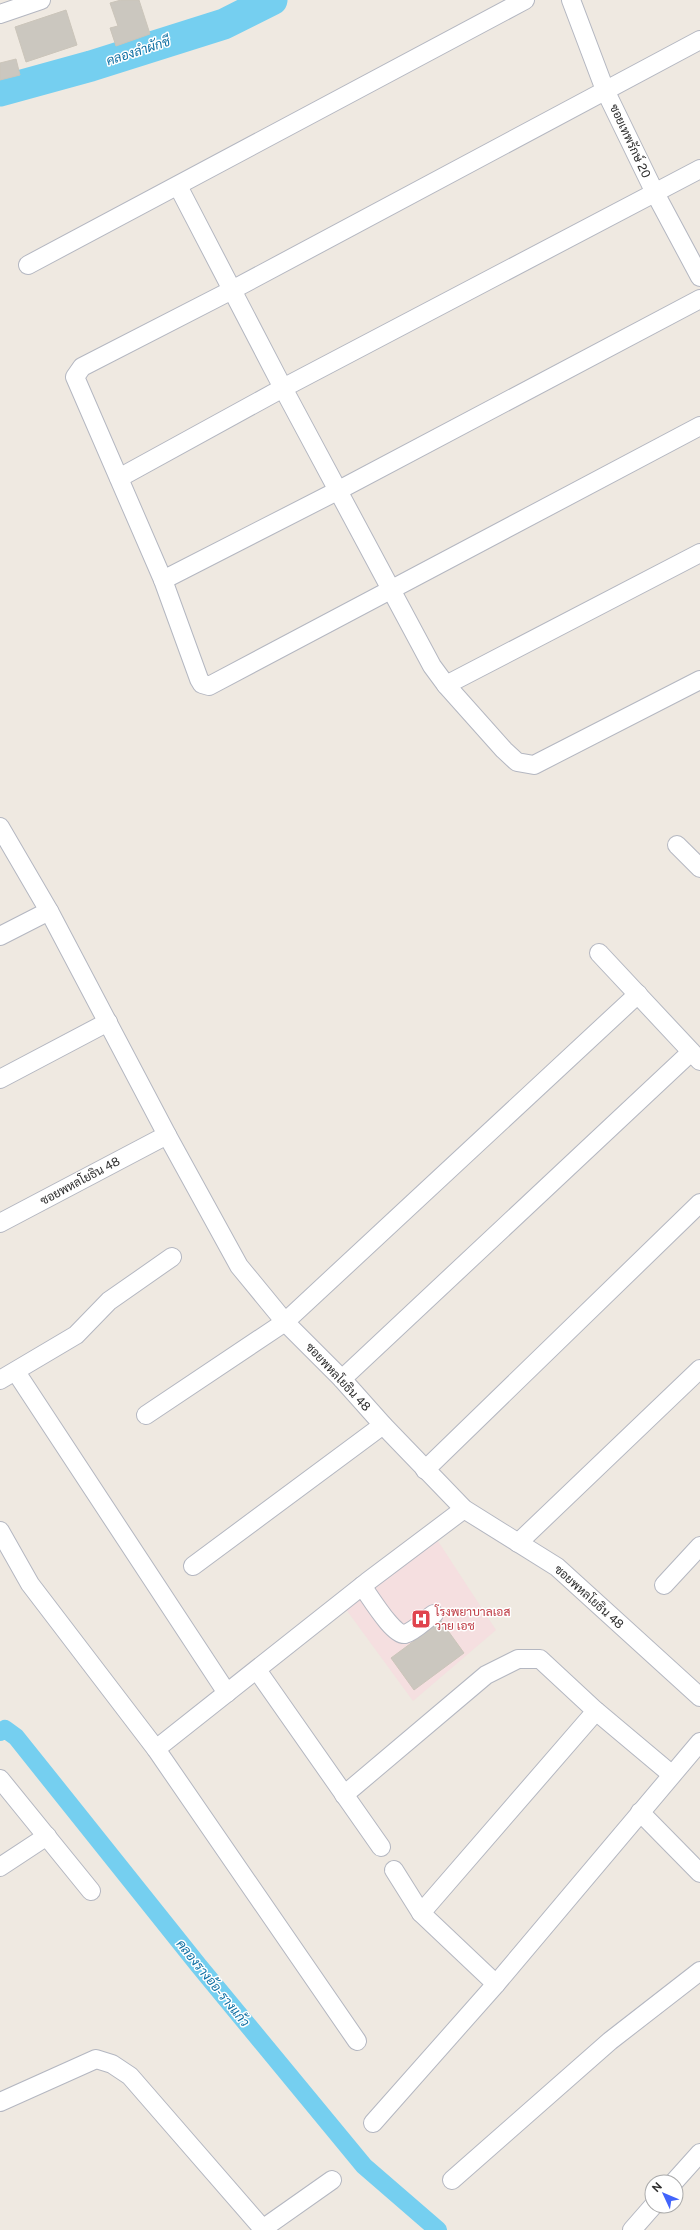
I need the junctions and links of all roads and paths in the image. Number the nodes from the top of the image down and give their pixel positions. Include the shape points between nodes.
1 (41, 0) edge
2 (525, 0) edge
3 (571, 0) edge
4 (0, 14) edge
5 (700, 40) edge
6 (606, 90) junction
7 (700, 169) edge
8 (178, 186) junction
9 (655, 193) junction
10 (28, 265) dead end
11 (700, 277) edge
12 (232, 290) junction
13 (700, 300) edge
14 (283, 388) junction
15 (700, 426) edge
16 (119, 478) junction
17 (339, 490) junction
18 (700, 553) edge
19 (163, 580) junction
20 (391, 588) junction
21 (700, 680) edge
22 (446, 685) junction
23 (0, 827) edge
24 (677, 845) dead end
25 (700, 868) edge
26 (49, 910) junction
27 (0, 936) edge
28 (599, 953) dead end
29 (638, 994) junction
30 (108, 1022) junction
31 (696, 1057) edge
32 (0, 1079) edge
33 (167, 1135) junction
34 (700, 1203) edge
35 (0, 1223) edge
36 (172, 1257) dead end
37 (284, 1322) junction
38 (700, 1369) edge
39 (8, 1376) edge
40 (342, 1379) junction
41 (146, 1415) dead end
42 (383, 1425) junction
43 (426, 1470) junction
44 (464, 1510) junction
45 (0, 1531) edge
46 (518, 1543) junction
47 (700, 1546) edge
48 (193, 1566) dead end
49 (664, 1585) dead end
50 (362, 1586) junction
51 (434, 1614) dead end
52 (257, 1670) junction
53 (227, 1693) junction
54 (700, 1698) edge
55 (596, 1711) junction
56 (700, 1742) edge
57 (156, 1749) junction
58 (671, 1774) junction
59 (0, 1779) edge
60 (344, 1795) junction
61 (640, 1812) junction
62 (47, 1836) junction
63 (381, 1847) dead end
64 (0, 1867) edge
65 (394, 1870) dead end
66 (700, 1873) edge
67 (91, 1891) dead end
68 (421, 1913) junction
69 (700, 1972) edge
70 (496, 1984) junction
71 (357, 2041) dead end
72 (0, 2102) edge
73 (373, 2123) dead end
74 (700, 2153) edge
75 (681, 2174) edge
76 (700, 2176) edge
77 (684, 2178) edge
78 (332, 2180) dead end
79 (452, 2180) dead end
80 (649, 2214) edge
81 (642, 2227) edge
82 (262, 2230) edge

1 - 4 street
2 - 8 street
3 - 6 street, ซอยเทพรักษ์ 20
5 - 6 street
6 - 9 street, ซอยเทพรักษ์ 20
6 - 12 street
7 - 9 street
8 - 10 street
8 - 12 street
9 - 11 street, ซอยเทพรักษ์ 20
9 - 14 street
12 - 14 street
12 - 16 street via 82,367 77,373 75,377
13 - 17 street
14 - 16 street
14 - 17 street
15 - 20 street
16 - 19 street
17 - 19 street
17 - 20 street
18 - 22 street
19 - 20 street via 199,680 209,686
20 - 22 street via 432,666
21 - 22 street via 534,765 517,762
23 - 26 street
24 - 25 street
26 - 27 street
26 - 30 street
28 - 29 street
29 - 31 street
29 - 37 street
30 - 32 street
30 - 33 street
31 - 40 street
33 - 35 street, ซอยพหลโยธิน 48
33 - 37 street, ซอยพหลโยธิน 48 via 238,1266
34 - 43 street
36 - 39 street via 109,1300 76,1335
37 - 40 street, ซอยพหลโยธิน 48
37 - 41 street
38 - 46 street
39 - 53 street
40 - 42 street, ซอยพหลโยธิน 48
42 - 43 street, ซอยพหลโยธิน 48
42 - 48 street
43 - 44 street, ซอยพหลโยธิน 48
44 - 46 street, ซอยพหลโยธิน 48
44 - 50 street
45 - 57 street via 30,1584
46 - 54 street, ซอยพหลโยธิน 48 via 557,1567
47 - 49 street
50 - 51 street via 399,1634 406,1634
50 - 52 street
52 - 53 street
52 - 60 street
53 - 57 street
55 - 58 street
55 - 60 street via 540,1659 518,1659 486,1675
55 - 68 street
56 - 58 street
57 - 71 street
58 - 61 street
59 - 62 street
60 - 63 street
61 - 66 street
61 - 70 street
62 - 64 street
62 - 67 street
65 - 68 street
68 - 70 street
69 - 79 street via 610,2041
70 - 73 street
72 - 82 street via 96,2059 112,2064 130,2076
74 - 75 street
76 - 77 street
78 - 82 street
80 - 81 street

